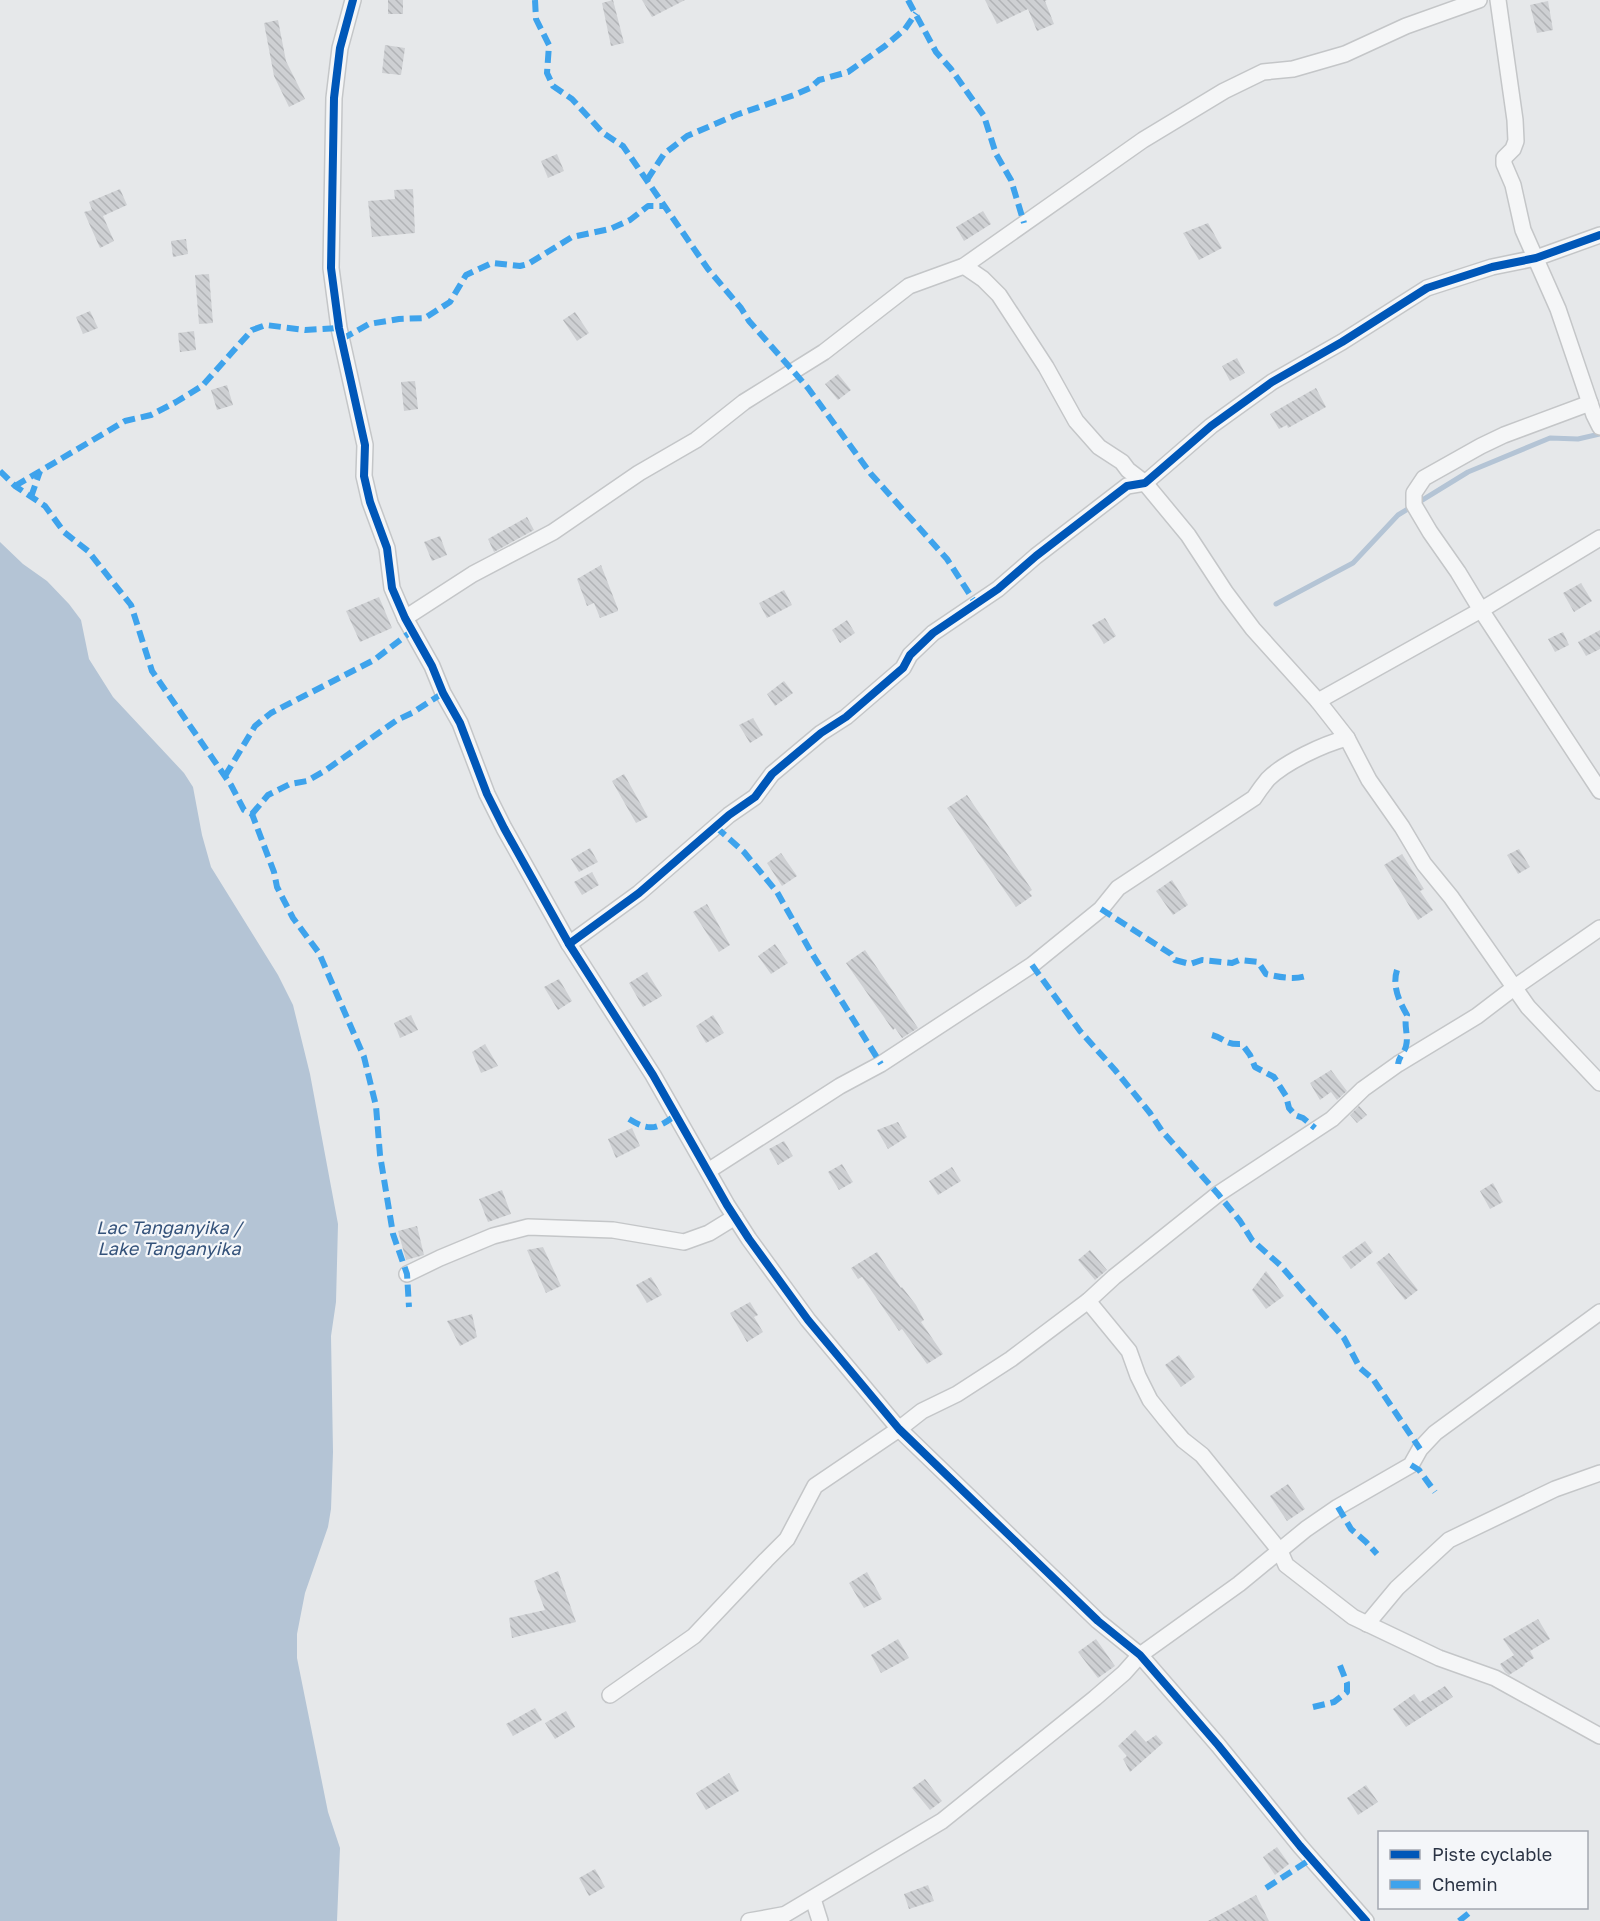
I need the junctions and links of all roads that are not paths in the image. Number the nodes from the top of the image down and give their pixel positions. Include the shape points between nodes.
1 (353, 0) edge
2 (1479, 0) edge
3 (1498, 0) edge
4 (1600, 235) edge
5 (1536, 258) junction
6 (964, 266) junction
7 (1590, 403) junction
8 (1600, 427) edge
9 (1145, 483) junction
10 (1600, 538) edge
11 (1481, 610) junction
12 (405, 618) junction
13 (1318, 701) junction
14 (1347, 738) junction
15 (1600, 791) edge
16 (1600, 928) edge
17 (569, 944) junction
18 (1515, 987) junction
19 (1600, 1083) edge
20 (708, 1171) junction
21 (735, 1217) junction
22 (407, 1274) dead end
23 (1088, 1301) junction
24 (1600, 1312) edge
25 (899, 1429) junction
26 (1600, 1473) edge
27 (1280, 1551) junction
28 (1366, 1624) junction
29 (1140, 1655) junction
30 (610, 1695) dead end
31 (1600, 1736) edge
32 (813, 1899) junction
33 (780, 1918) edge
34 (749, 1921) edge
35 (820, 1921) edge
36 (1366, 1921) edge

1 - 12 street via 340,48 334,98 331,268 339,328 365,445 364,476 387,548 393,588
2 - 6 street via 1406,26 1346,54 1293,69 1263,72 1224,91 1143,140
3 - 5 street via 1516,141 1504,164 1523,230
4 - 5 street
5 - 7 street
5 - 9 street via 1427,288 1272,382 1211,426
6 - 9 street via 999,295 1086,433
6 - 12 street via 909,286 825,352 744,402 696,440 639,473 554,532 472,574
7 - 8 street
7 - 11 street via 1481,446 1424,478 1414,493 1414,505
9 - 13 street via 1188,535 1253,629
9 - 17 street via 1126,486 998,589 933,633 910,655 903,668 772,774 755,797 729,814 639,893
10 - 11 street
11 - 13 street
11 - 15 street
12 - 17 street via 460,723 491,802
13 - 14 street
14 - 18 street via 1369,780 1424,864
14 - 20 street via 1323,745 1280,770 1254,798 1118,888 1101,909 1032,965
16 - 18 street
17 - 20 street via 653,1075
18 - 19 street via 1539,1021
18 - 23 street via 1389,1070 1332,1119 1218,1194
20 - 21 street
21 - 22 street via 684,1242 613,1230 528,1227 483,1241
21 - 25 street via 808,1320
23 - 25 street via 1011,1359 922,1411
23 - 27 street via 1129,1351 1150,1400 1183,1440 1202,1455
24 - 27 street via 1435,1433 1411,1465 1338,1507
25 - 29 street via 1098,1621
25 - 30 street via 815,1486 788,1539 694,1636
26 - 28 street via 1555,1489 1449,1540 1397,1588
27 - 28 street via 1286,1565
27 - 29 street
28 - 31 street via 1439,1658 1495,1678
29 - 32 street via 1095,1698 942,1821
29 - 36 street
32 - 33 street
32 - 35 street
33 - 34 street

